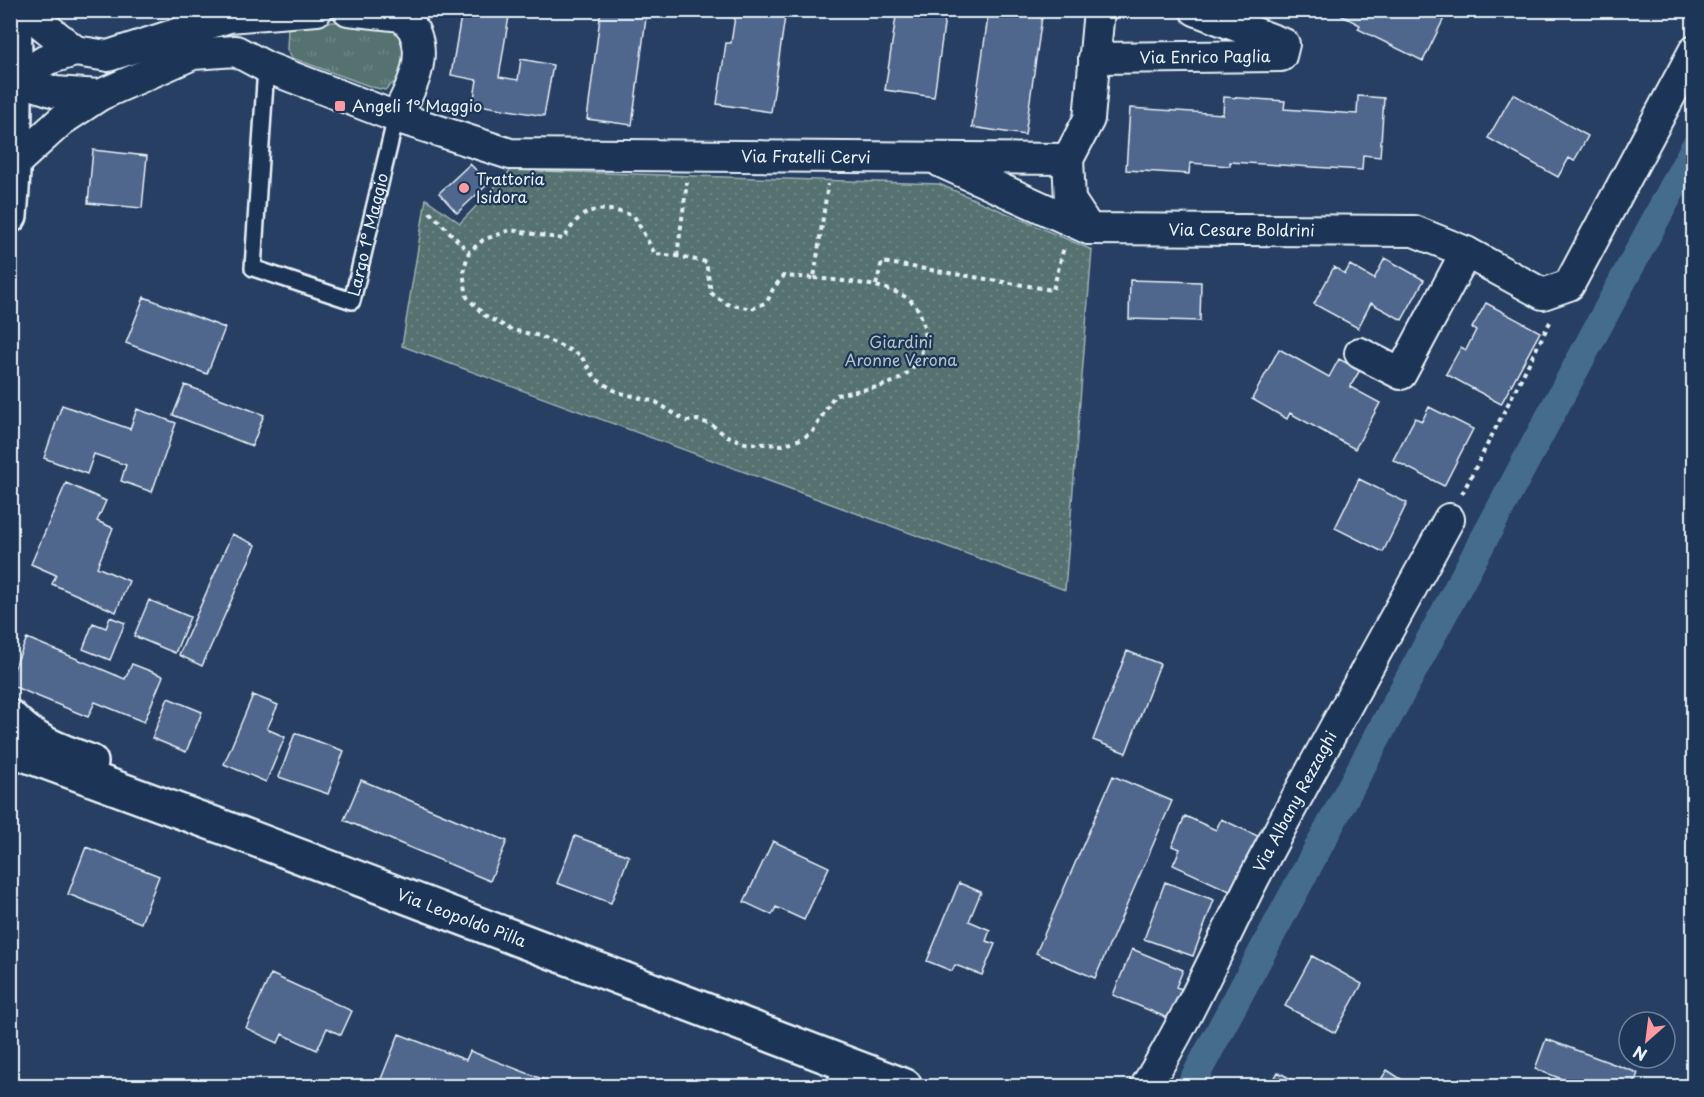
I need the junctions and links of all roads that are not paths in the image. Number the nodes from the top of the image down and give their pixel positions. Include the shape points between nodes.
1 (14, 10) edge
2 (24, 10) edge
3 (317, 10) edge
4 (348, 10) edge
5 (1099, 10) edge
6 (1195, 10) edge
7 (253, 13) edge
8 (402, 14) edge
9 (75, 51) junction
10 (1694, 51) edge
11 (1094, 58) junction
12 (266, 67) junction
13 (16, 79) junction
14 (100, 95) junction
15 (396, 117) junction
16 (931, 157) junction
17 (1068, 159) junction
18 (15, 163) junction
19 (10, 216) edge
20 (1077, 234) junction
21 (1466, 252) junction
22 (1360, 353) dead end
23 (1449, 519) road end
24 (10, 717) edge
25 (14, 750) edge
26 (228, 828) junction
27 (838, 1074) edge
28 (905, 1086) edge
29 (1146, 1086) edge

1 - 13 main road
2 - 9 street
3 - 7 street
4 - 8 street, Largo 1° Maggio
5 - 11 street
6 - 11 street, Via Enrico Paglia via 1284,44 1281,56
7 - 9 street via 108,56
8 - 15 street, Largo 1° Maggio via 414,30 420,51 413,84
9 - 13 street via 48,59
10 - 21 street, Via Cesare Boldrini via 1569,285 1543,294
11 - 17 street via 1089,119
12 - 14 street via 236,51 193,54
12 - 15 street
12 - 15 lane, Largo 1° Maggio via 253,268 352,301
13 - 14 street via 55,92
13 - 18 main road
14 - 18 street via 62,120
15 - 16 street, Via Fratelli Cervi via 510,154
16 - 17 street, Via Fratelli Cervi
16 - 20 street
17 - 20 street
18 - 19 main road
20 - 21 street, Via Cesare Boldrini via 1414,231
21 - 22 street via 1401,374
23 - 29 street, Via Albany Rezzaghi
24 - 26 main road via 45,744 125,776
25 - 26 main road, Via Leopoldo Pilla
26 - 27 main road, Via Leopoldo Pilla
27 - 28 main road, Via Leopoldo Pilla

